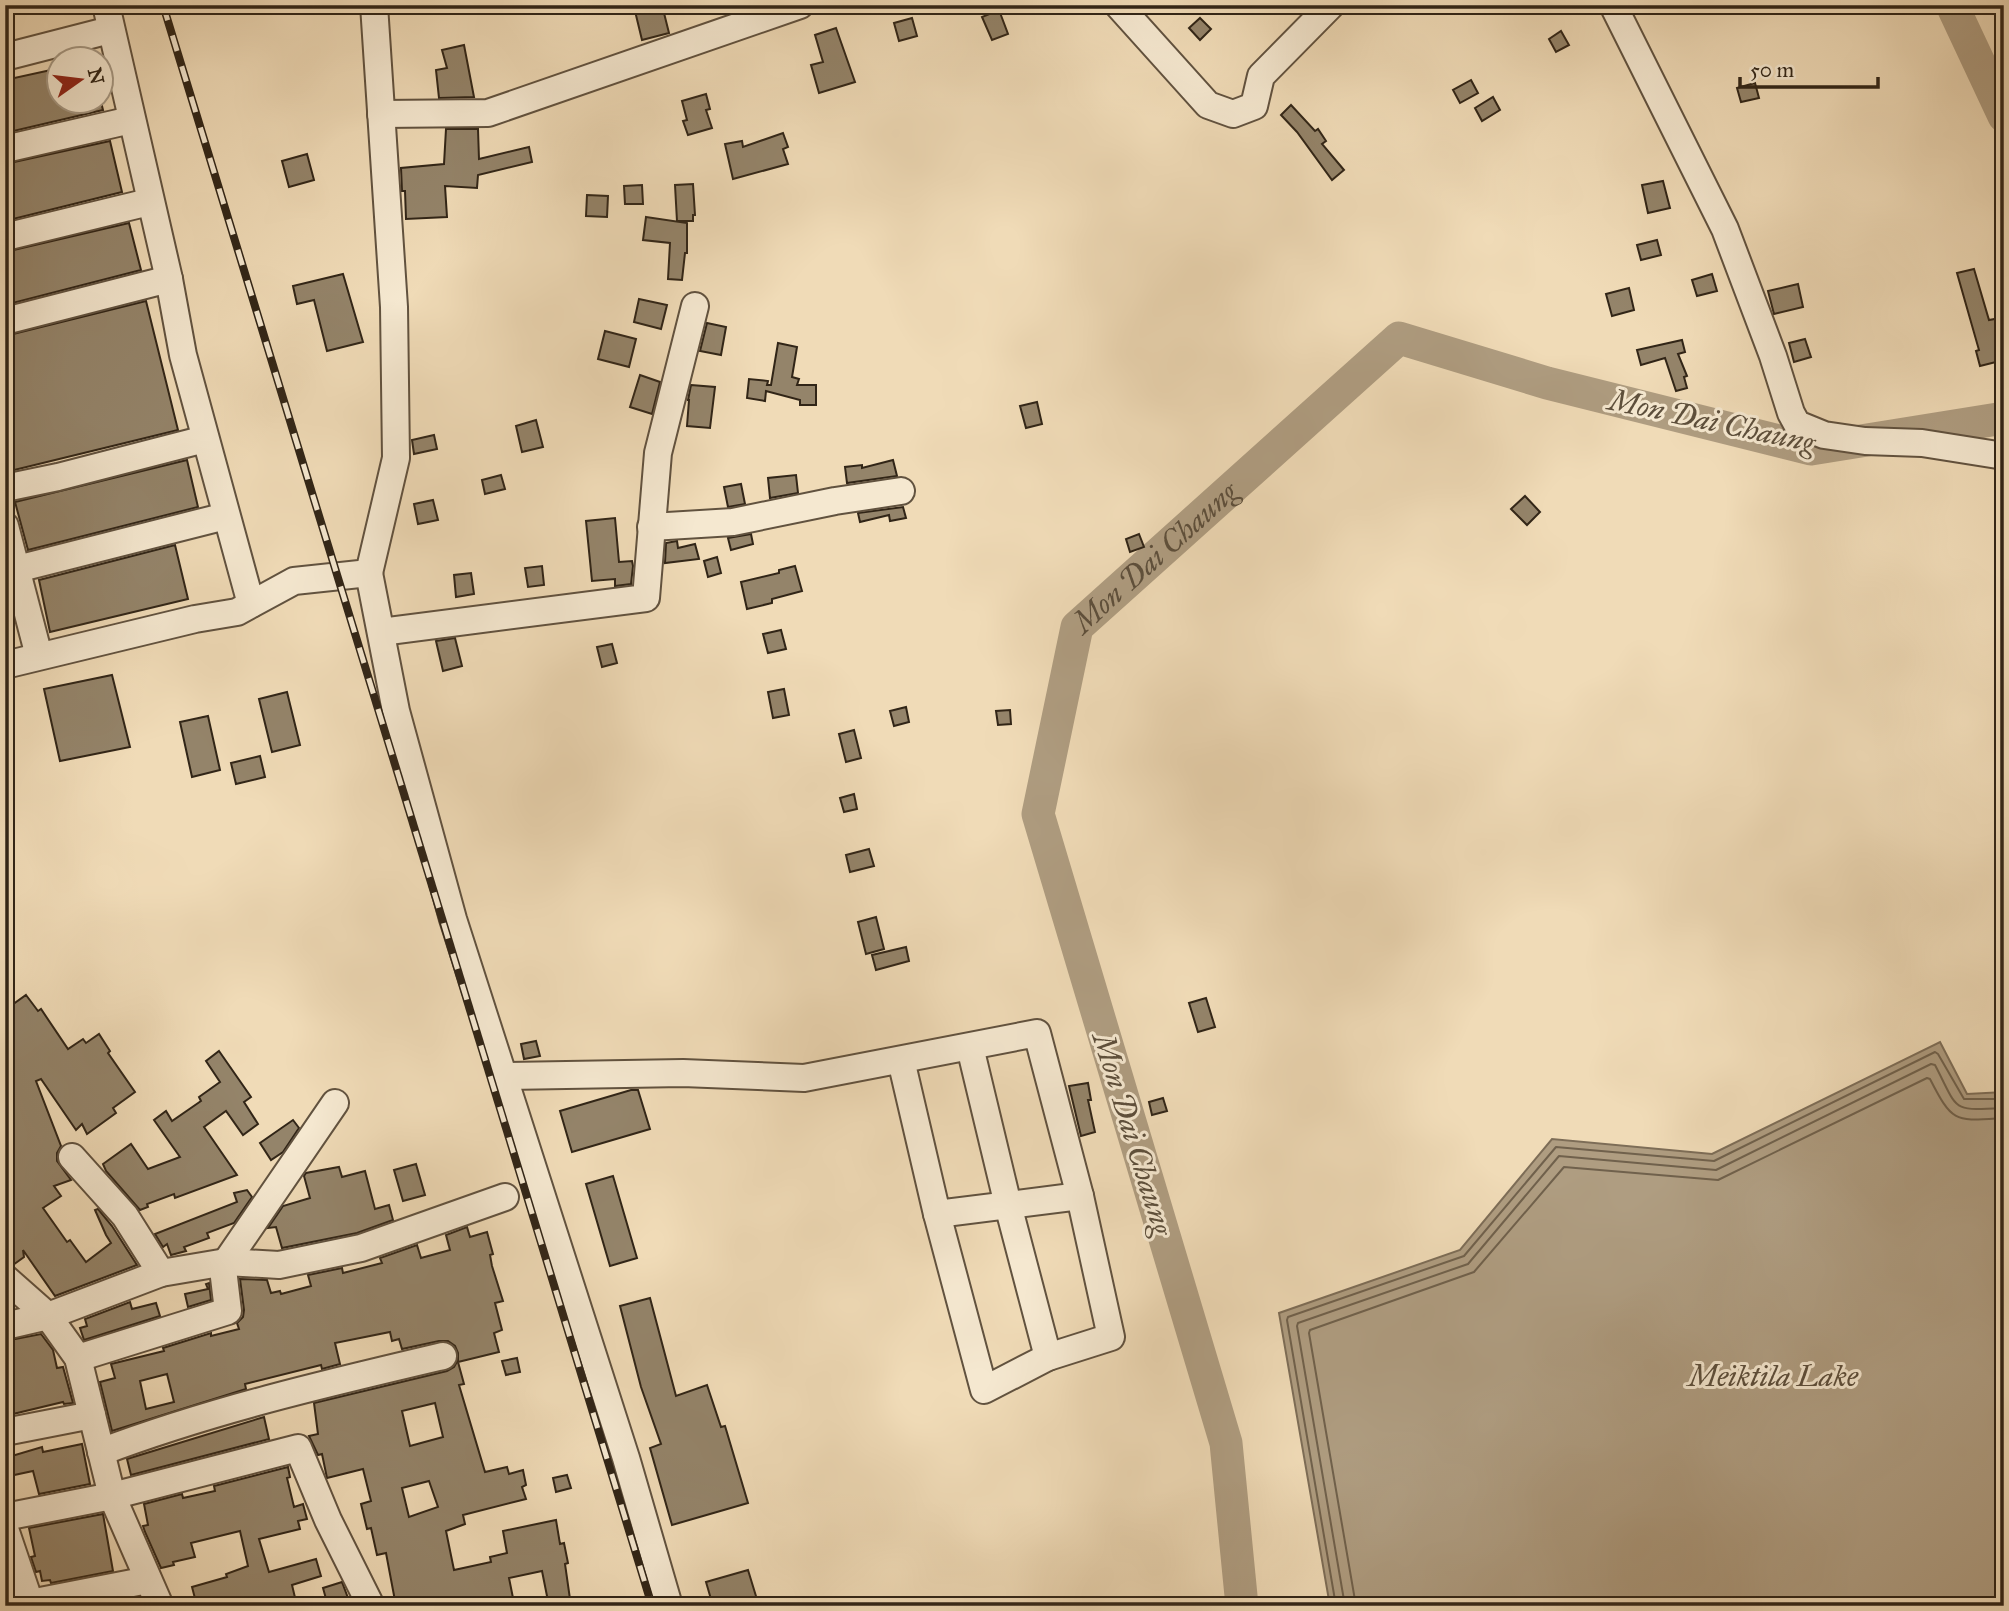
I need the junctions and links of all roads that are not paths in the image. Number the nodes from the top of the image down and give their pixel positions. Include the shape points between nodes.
1 (374, 5) edge
2 (800, 5) edge
3 (1118, 5) edge
4 (1331, 5) edge
5 (1613, 5) edge
6 (108, 18) edge
7 (5, 57) edge
8 (381, 114) junction
9 (131, 120) junction
10 (5, 149) edge
11 (149, 202) junction
12 (5, 237) edge
13 (169, 279) junction
14 (695, 306) dead end
15 (5, 321) edge
16 (205, 439) junction
17 (2004, 456) edge
18 (5, 488) edge
19 (901, 491) dead end
20 (226, 516) junction
21 (5, 526) edge
22 (652, 527) junction
23 (12, 571) edge
24 (369, 573) junction
25 (251, 604) junction
26 (381, 632) junction
27 (39, 656) junction
28 (5, 665) edge
29 (970, 1047) junction
30 (901, 1060) junction
31 (504, 1076) junction
32 (335, 1103) dead end
33 (72, 1157) dead end
34 (1080, 1196) junction
35 (505, 1197) dead end
36 (1008, 1205) junction
37 (937, 1214) junction
38 (226, 1262) junction
39 (161, 1273) junction
40 (5, 1278) edge
41 (48, 1316) junction
42 (5, 1326) edge
43 (443, 1356) dead end
44 (1048, 1357) junction
45 (78, 1358) junction
46 (92, 1415) junction
47 (5, 1432) edge
48 (101, 1452) junction
49 (112, 1496) junction
50 (5, 1517) edge
51 (5, 1529) edge
52 (148, 1580) junction
53 (18, 1604) edge
54 (160, 1606) edge
55 (372, 1606) edge
56 (668, 1606) edge

1 - 8 street
2 - 8 street via 488,113
3 - 4 street via 1208,105 1233,114 1254,106 1261,76
5 - 17 street via 1725,229 1797,424 1824,435
6 - 7 street
6 - 9 street
8 - 24 street via 394,307 396,458
9 - 10 street
9 - 11 street
11 - 12 street
11 - 13 street
13 - 15 street
13 - 16 street
14 - 22 street via 658,453
16 - 18 street
16 - 20 street
19 - 22 street via 733,522
20 - 23 street
20 - 25 street
21 - 23 street
22 - 26 street via 646,598
23 - 27 street
24 - 25 street via 294,581
24 - 26 street
25 - 27 street via 237,612
26 - 31 street via 396,711 453,919
27 - 28 street
29 - 30 street
29 - 34 street via 1038,1033
29 - 36 street
30 - 31 street via 804,1078 683,1073
30 - 37 street
31 - 56 street via 622,1445
32 - 38 street
33 - 39 street via 125,1216
34 - 36 street
34 - 44 street via 1111,1337
35 - 38 street via 361,1248 279,1265
36 - 37 street
36 - 44 street
37 - 44 street via 984,1390
38 - 39 street
38 - 45 street via 228,1311
39 - 41 street
40 - 41 street
41 - 42 street
41 - 45 street
43 - 48 street via 290,1392
45 - 46 street
46 - 47 street
46 - 48 street
48 - 49 street
49 - 50 street
49 - 52 street
49 - 55 street via 298,1448
51 - 53 street
52 - 53 street
52 - 54 street

